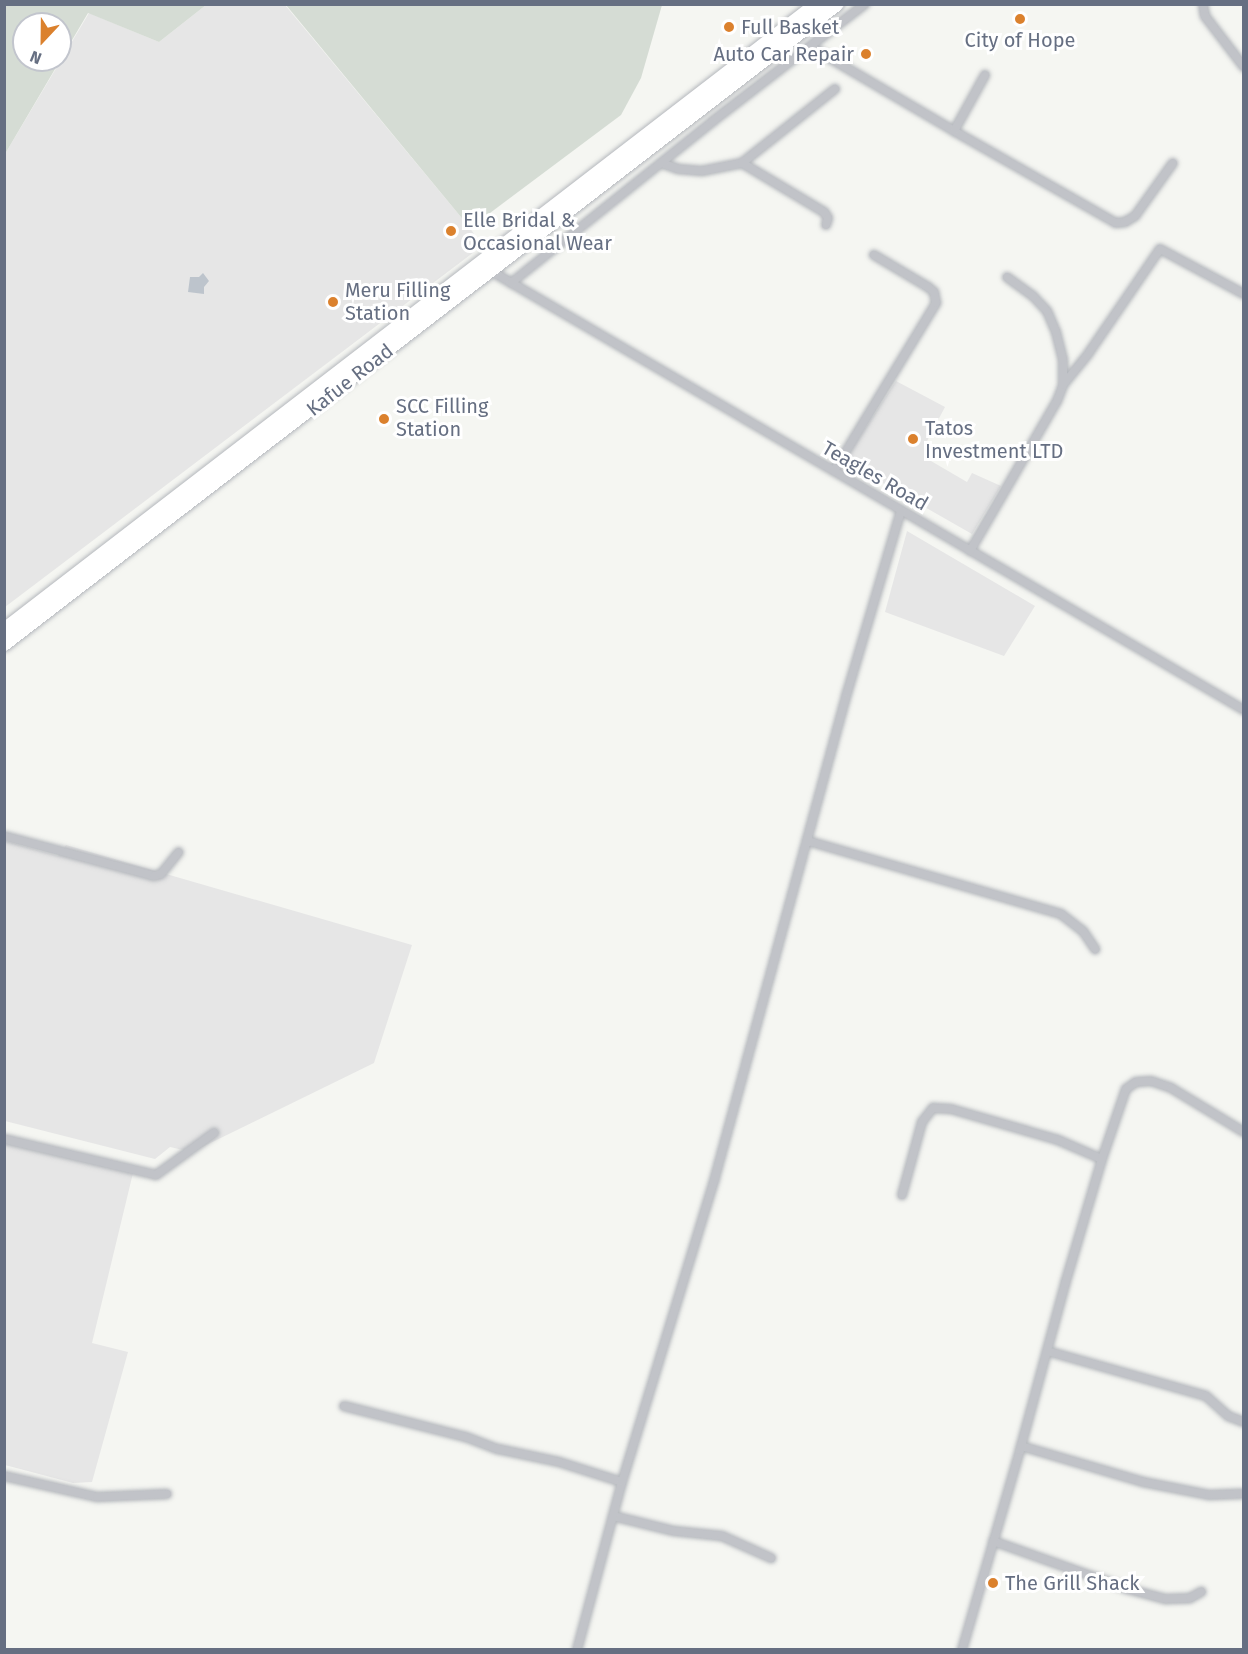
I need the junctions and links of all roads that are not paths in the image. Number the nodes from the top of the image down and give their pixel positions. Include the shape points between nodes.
1 (817, 4) edge
2 (837, 4) edge
3 (865, 4) edge
4 (1203, 4) edge
5 (812, 47) junction
6 (1244, 67) edge
7 (985, 75) dead end
8 (835, 89) dead end
9 (954, 131) junction
10 (661, 163) junction
11 (742, 163) junction
12 (1173, 163) dead end
13 (826, 225) dead end
14 (874, 255) dead end
15 (490, 271) junction
16 (1007, 277) dead end
17 (511, 283) junction
18 (1244, 294) edge
19 (1063, 385) junction
20 (834, 471) junction
21 (901, 511) junction
22 (970, 551) junction
23 (4, 630) edge
24 (4, 644) edge
25 (1244, 710) edge
26 (4, 836) edge
27 (808, 841) junction
28 (179, 852) dead end
29 (1095, 949) dead end
30 (1244, 1132) edge
31 (214, 1133) dead end
32 (4, 1139) edge
33 (1102, 1159) junction
34 (902, 1195) dead end
35 (1047, 1352) junction
36 (344, 1406) dead end
37 (1244, 1422) edge
38 (1022, 1446) junction
39 (4, 1476) edge
40 (622, 1482) junction
41 (167, 1494) dead end
42 (1242, 1494) edge
43 (613, 1516) junction
44 (993, 1541) junction
45 (771, 1558) dead end
46 (1201, 1592) dead end
47 (577, 1650) edge
48 (962, 1650) edge

1 - 23 main road, Kafue Road
2 - 15 main road, Kafue Road
3 - 5 street
4 - 6 street via 1205,16
5 - 9 street
5 - 10 street
7 - 9 street
8 - 11 street
9 - 12 street via 1116,223 1135,216
10 - 11 street via 702,171
10 - 17 street
11 - 13 street via 824,212 828,218
14 - 20 street via 928,287 934,292 936,303
15 - 17 street, Teagles Road
15 - 24 main road, Kafue Road
16 - 19 street via 1047,311 1063,360
17 - 20 street, Teagles Road
18 - 19 street via 1160,249
19 - 22 street via 1058,401
20 - 21 street, Teagles Road
21 - 22 street, Teagles Road
21 - 27 street
22 - 25 street, Teagles Road
26 - 28 street via 154,876 161,874
27 - 29 street via 1061,914 1083,931
27 - 40 street via 714,1181
30 - 33 street via 1171,1088 1151,1081 1136,1082 1126,1089
31 - 32 street via 156,1175
33 - 34 street via 1058,1140 942,1107 933,1108 922,1122
33 - 35 street
35 - 37 street via 1206,1396 1228,1416
35 - 38 street
36 - 40 street
38 - 42 street via 1153,1484 1209,1496
38 - 44 street
39 - 41 street via 97,1497
40 - 43 street
43 - 45 street via 674,1531 722,1536
43 - 47 street
44 - 46 street via 1166,1599 1190,1598
44 - 48 street

